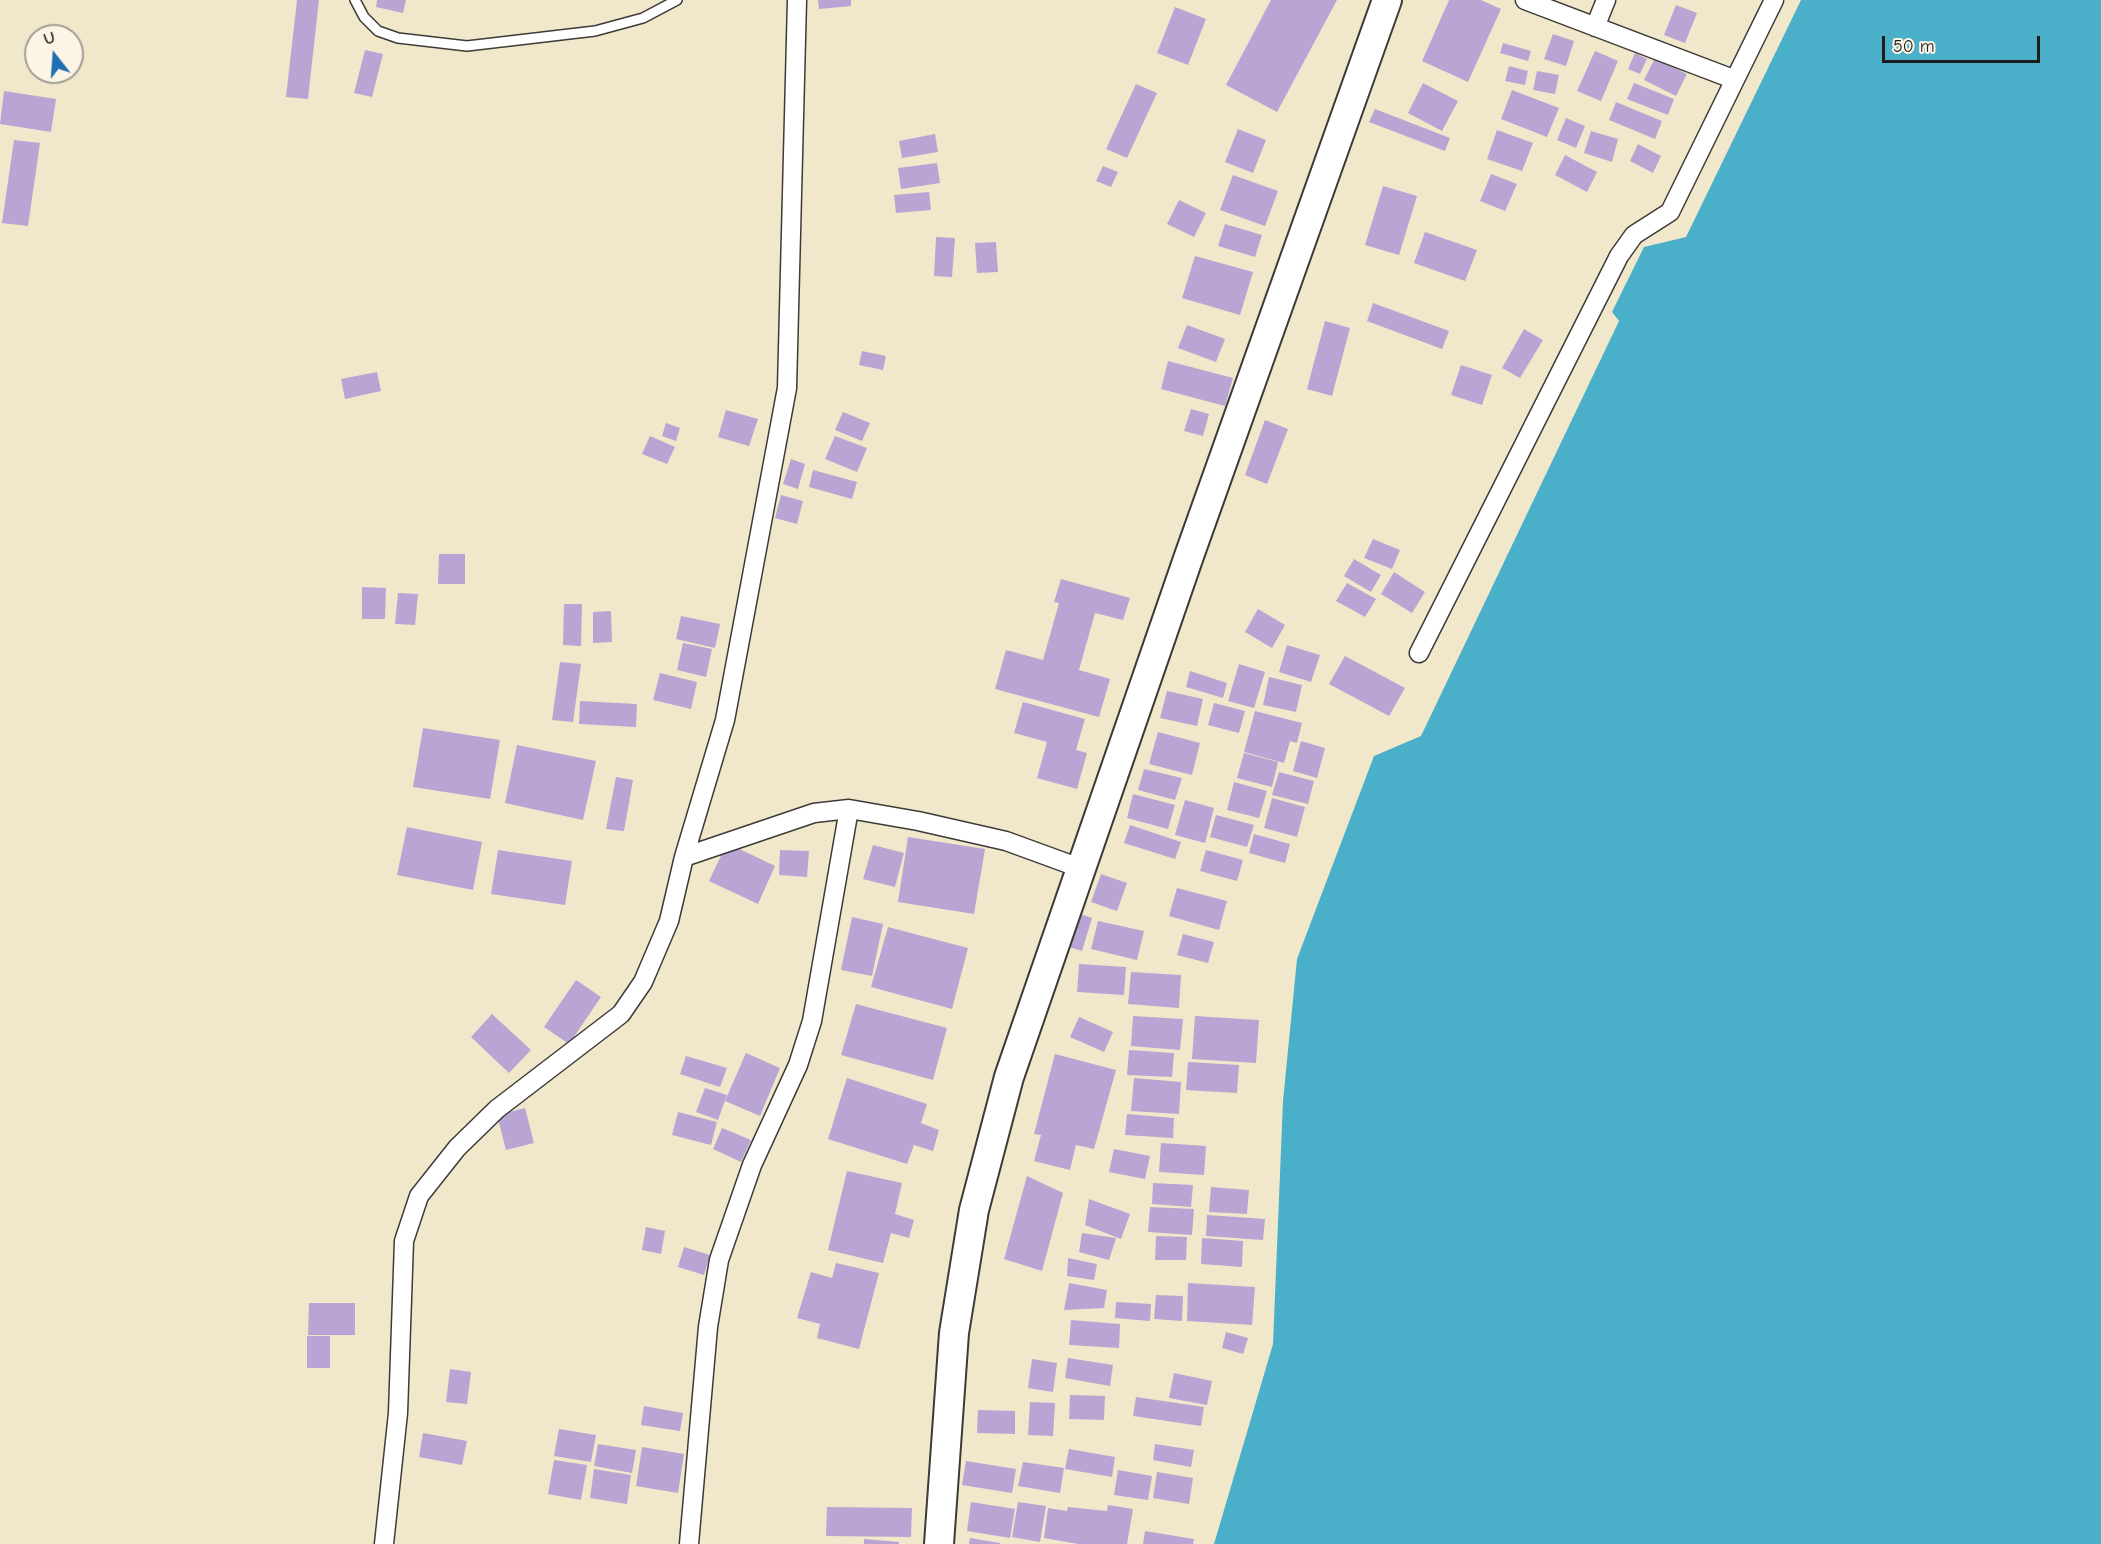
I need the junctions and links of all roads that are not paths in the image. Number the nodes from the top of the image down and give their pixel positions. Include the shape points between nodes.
1 (355, 0) edge
2 (677, 0) edge
3 (797, 0) edge
4 (1388, 0) edge
5 (1525, 0) edge
6 (1606, 0) edge
7 (1774, 0) edge
8 (1595, 27) junction
9 (1733, 79) junction
10 (1419, 653) dead end
11 (849, 809) junction
12 (684, 857) junction
13 (1080, 868) junction
14 (384, 1544) edge
15 (689, 1544) edge
16 (939, 1544) edge

1 - 2 lane via 378,31 398,38 467,46 595,31 643,18
3 - 12 street via 788,388 725,720
4 - 13 highway
5 - 8 street
6 - 8 street
7 - 9 street
8 - 9 street
9 - 10 street via 1670,212 1634,235 1619,256
11 - 12 street via 814,813
11 - 13 street via 1006,841
11 - 15 street via 813,1021 798,1065 752,1165 719,1260 708,1327
12 - 14 street via 669,921 643,982 621,1014 497,1109 457,1148 419,1196 404,1241 398,1413
13 - 16 highway via 1009,1077 974,1210 954,1333

